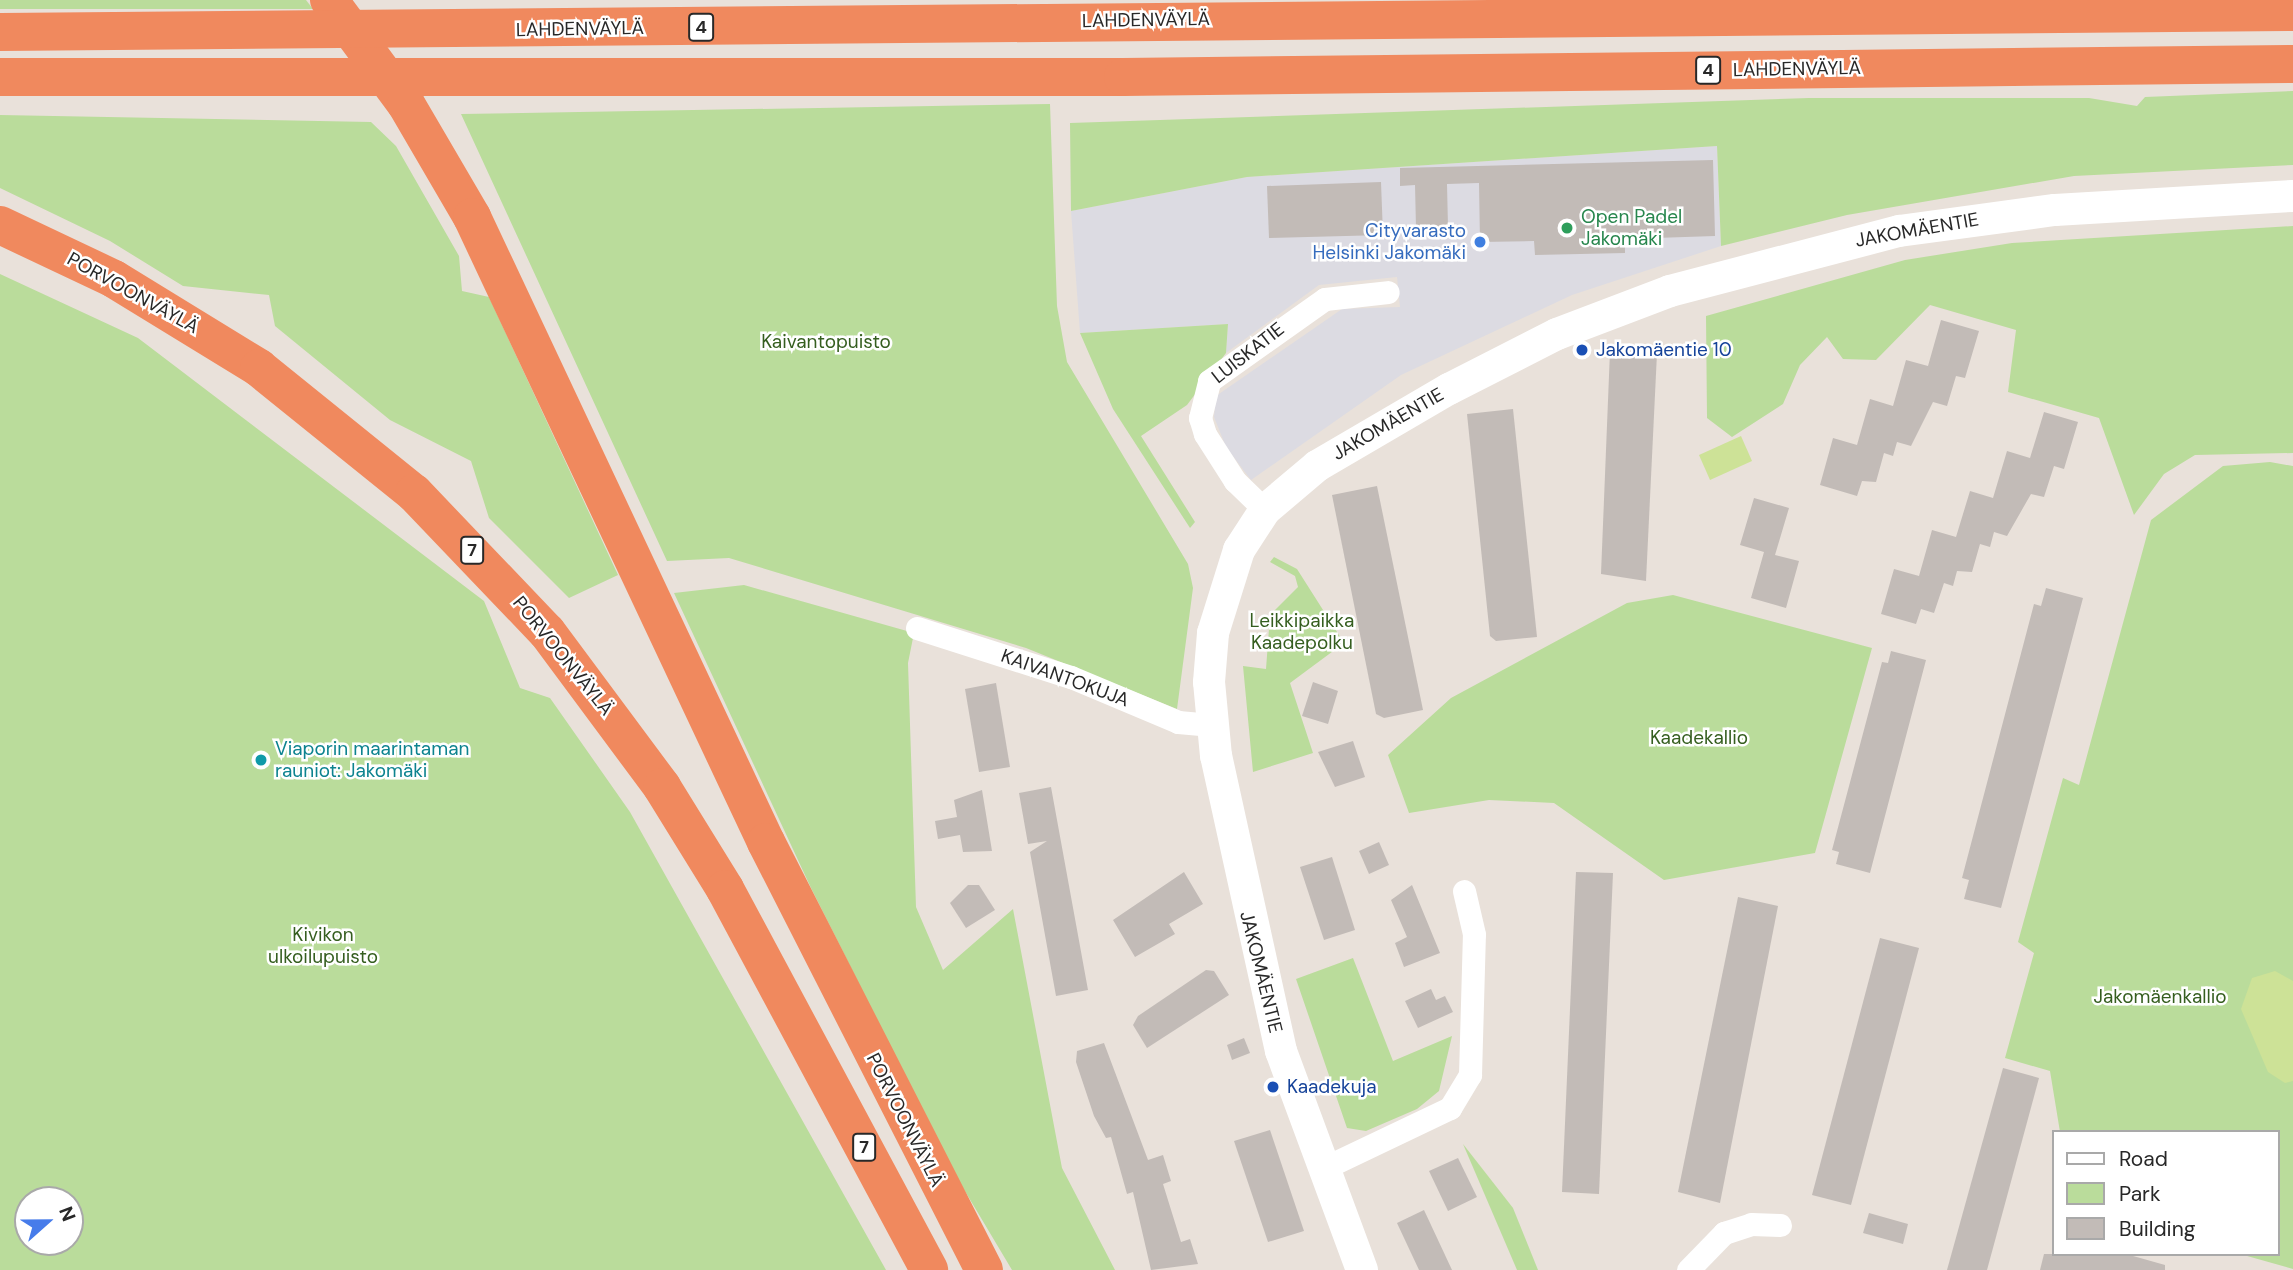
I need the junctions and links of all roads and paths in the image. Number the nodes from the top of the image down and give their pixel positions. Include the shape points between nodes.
1 (329, 0) edge
2 (2293, 12) edge
3 (0, 32) edge
4 (2293, 64) edge
5 (0, 77) edge
6 (2293, 196) edge
7 (0, 225) edge
8 (1388, 292) dead end
9 (1265, 510) junction
10 (917, 628) dead end
11 (1212, 725) junction
12 (1464, 891) dead end
13 (1322, 1169) junction
14 (1780, 1225) dead end
15 (929, 1270) edge
16 (984, 1270) edge
17 (1362, 1270) edge
18 (1688, 1270) edge

1 - 16 highway, PORVOONVÄYLÄ via 406,104 472,217 766,842
2 - 3 highway, LAHDENVÄYLÄ / 4
4 - 5 highway, LAHDENVÄYLÄ / 4 via 1123,77
6 - 9 street, JAKOMÄENTIE via 2055,210 1911,229 1670,291 1557,334 1449,388 1317,466
7 - 15 highway, PORVOONVÄYLÄ / 7 via 114,279 270,376 414,493 547,632 662,787 725,888
8 - 9 street, LUISKATIE via 1325,299 1209,381 1200,418 1205,434 1235,481
9 - 11 street, JAKOMÄENTIE via 1239,551 1219,604 1209,682
10 - 11 street, KAIVANTOKUJA via 1071,677 1178,722
11 - 13 street, JAKOMÄENTIE via 1262,981
12 - 13 street via 1474,934 1470,1075 1450,1108
13 - 17 street, JAKOMÄENTIE
14 - 18 street via 1751,1224 1724,1233 1695,1256

